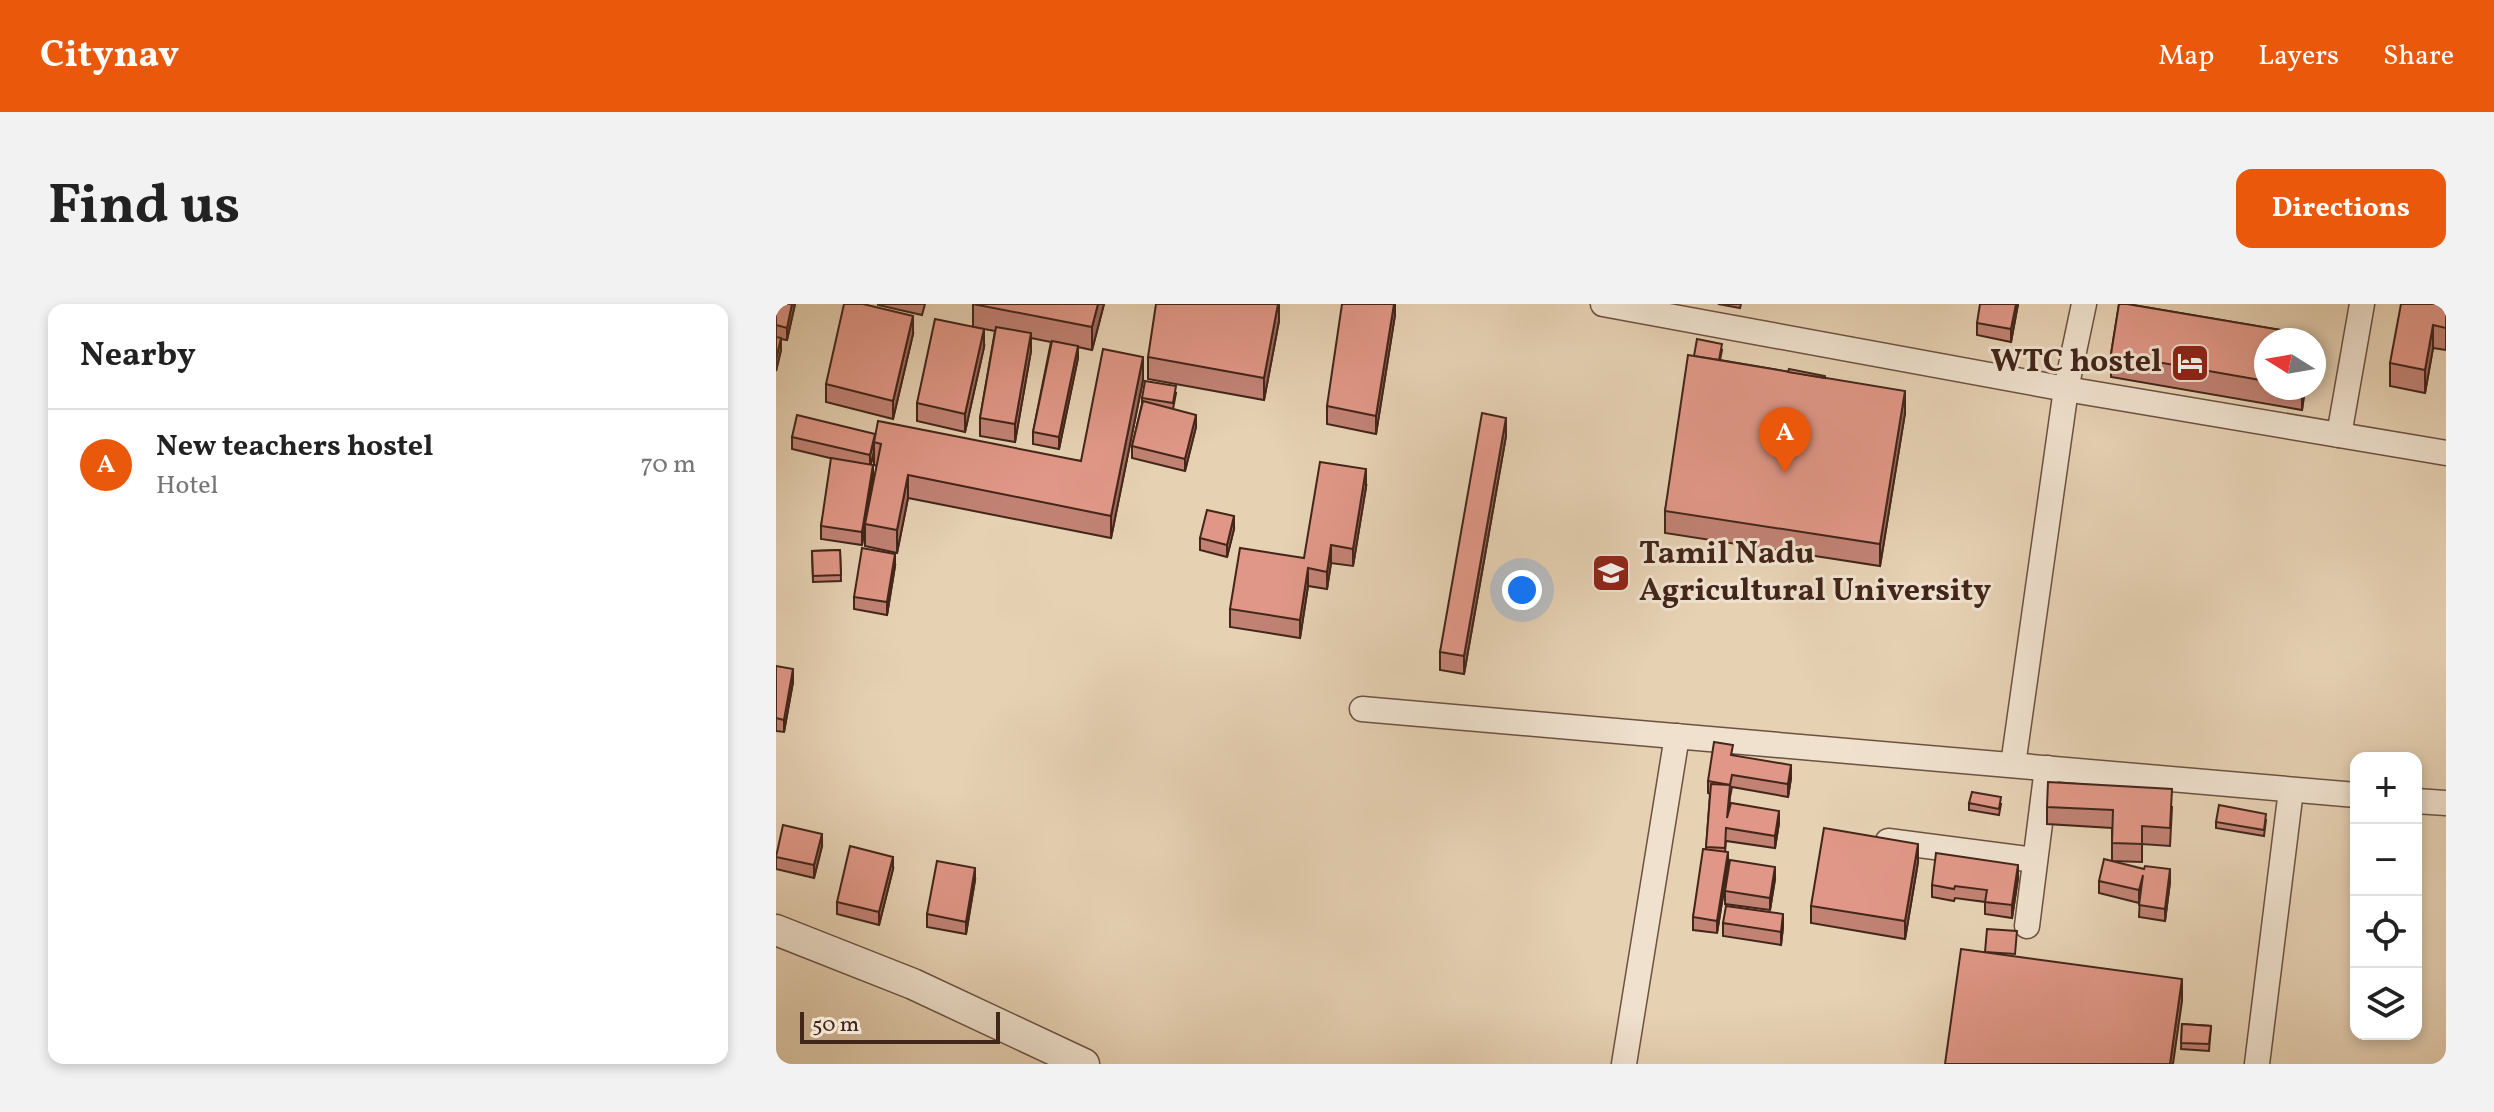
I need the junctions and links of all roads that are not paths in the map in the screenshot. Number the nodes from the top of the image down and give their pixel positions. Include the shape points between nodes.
1 (1603, 304) edge
2 (2084, 304) edge
3 (2362, 304) edge
4 (2066, 389) junction
5 (2339, 435) junction
6 (2446, 453) edge
7 (1362, 709) dead end
8 (1677, 736) junction
9 (2013, 765) junction
10 (2047, 768) junction
11 (2291, 790) junction
12 (2350, 795) edge
13 (2422, 801) edge
14 (2446, 803) edge
15 (1869, 838) edge
16 (2035, 860) junction
17 (2027, 926) dead end
18 (776, 930) edge
19 (1084, 1064) edge
20 (1624, 1064) edge
21 (2257, 1064) edge

1 - 4 street
2 - 4 street
3 - 5 street
4 - 5 street
4 - 9 street
5 - 6 street
7 - 8 street
8 - 9 street
8 - 20 street
9 - 10 street
10 - 11 street
10 - 16 street
11 - 12 street
11 - 21 street
13 - 14 street
15 - 16 street
16 - 17 street
18 - 19 street via 913,984

